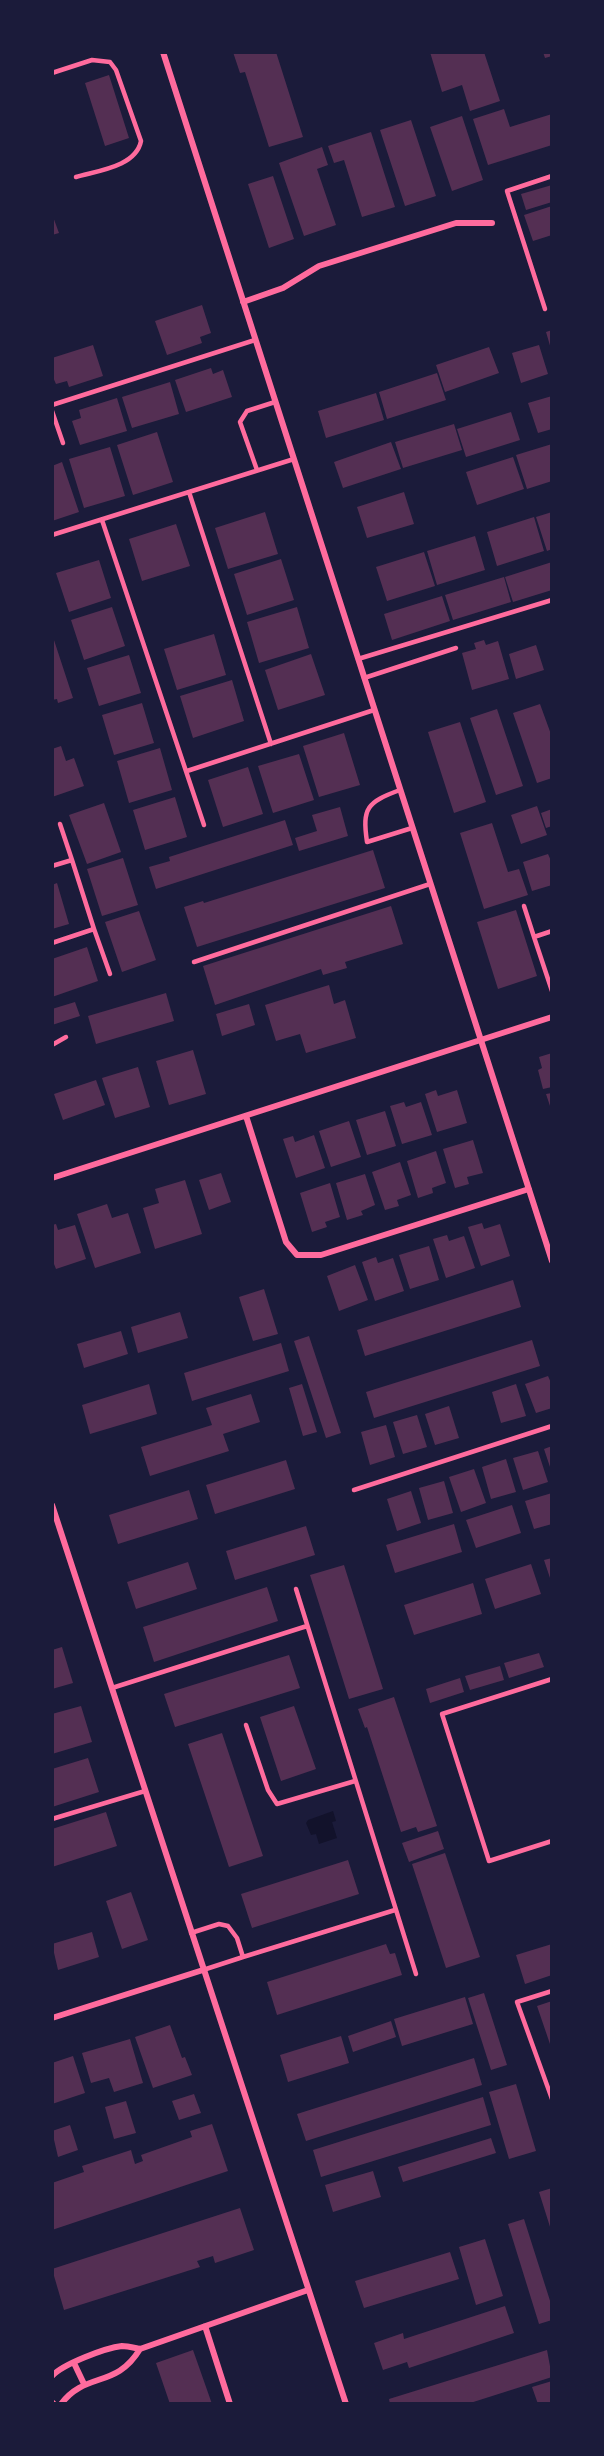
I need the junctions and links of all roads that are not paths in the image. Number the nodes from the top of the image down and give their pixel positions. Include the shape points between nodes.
1 (163, 52) edge
2 (52, 73) edge
3 (552, 176) edge
4 (76, 177) dead end
5 (492, 223) dead end
6 (243, 302) junction
7 (545, 309) dead end
8 (255, 340) junction
9 (275, 402) junction
10 (52, 405) edge
11 (52, 411) edge
12 (63, 443) dead end
13 (294, 459) junction
14 (257, 470) junction
15 (189, 492) junction
16 (102, 520) junction
17 (52, 535) edge
18 (552, 600) edge
19 (456, 648) dead end
20 (358, 659) junction
21 (364, 678) junction
22 (374, 710) junction
23 (271, 744) junction
24 (187, 771) junction
25 (400, 790) junction
26 (60, 824) dead end
27 (204, 825) dead end
28 (412, 828) junction
29 (72, 860) junction
30 (52, 866) edge
31 (430, 884) junction
32 (524, 906) dead end
33 (94, 929) junction
34 (552, 931) edge
35 (534, 937) junction
36 (52, 943) edge
37 (194, 962) dead end
38 (111, 974) dead end
39 (552, 991) edge
40 (552, 1017) edge
41 (66, 1037) dead end
42 (480, 1040) junction
43 (52, 1044) edge
44 (246, 1116) junction
45 (52, 1178) edge
46 (529, 1189) junction
47 (552, 1261) edge
48 (552, 1426) edge
49 (354, 1490) dead end
50 (52, 1505) edge
51 (296, 1589) dead end
52 (307, 1626) junction
53 (552, 1679) edge
54 (112, 1688) junction
55 (246, 1725) dead end
56 (355, 1781) junction
57 (145, 1791) junction
58 (52, 1819) edge
59 (552, 1841) edge
60 (396, 1910) junction
61 (191, 1934) junction
62 (243, 1958) junction
63 (203, 1970) junction
64 (416, 1974) dead end
65 (552, 1991) edge
66 (52, 2018) edge
67 (552, 2099) edge
68 (308, 2290) junction
69 (205, 2326) junction
70 (140, 2349) junction
71 (74, 2363) junction
72 (52, 2376) edge
73 (84, 2384) junction
74 (61, 2403) edge
75 (230, 2403) edge
76 (346, 2403) edge

1 - 6 street
2 - 4 lane via 92,60 110,62 141,141 140,148 128,160
3 - 7 lane via 507,191
5 - 6 street via 456,224 319,266 283,288
6 - 8 street
8 - 9 street
8 - 10 lane
9 - 13 street
9 - 14 lane via 247,411 240,422
11 - 12 lane
13 - 14 lane
13 - 20 street
14 - 15 lane
15 - 16 lane
15 - 23 lane
16 - 17 lane
16 - 24 lane
18 - 20 lane
19 - 21 lane
20 - 21 street
21 - 22 street
22 - 23 lane
22 - 25 street
23 - 24 lane
24 - 27 lane
25 - 28 street
25 - 28 lane via 380,797 367,808 363,819 366,842
26 - 29 lane
28 - 31 street
29 - 30 lane
29 - 33 lane
31 - 37 lane
31 - 42 street
32 - 35 lane
33 - 36 lane
33 - 38 lane
34 - 35 lane
35 - 39 lane
40 - 42 street
41 - 43 lane
42 - 44 street
42 - 46 street
44 - 45 street
44 - 46 street via 286,1242 297,1256 321,1255
46 - 47 street
48 - 49 lane
50 - 54 street
51 - 52 lane
52 - 54 lane
52 - 56 lane
53 - 59 lane via 442,1714 489,1862
54 - 57 street
55 - 56 lane via 268,1790 277,1804
56 - 60 lane
57 - 58 lane
57 - 61 street
60 - 62 lane
60 - 64 lane
61 - 62 lane via 219,1924 228,1926 237,1938
61 - 63 street
62 - 63 lane
63 - 66 street
63 - 68 street
65 - 67 lane via 517,2002
68 - 69 street
68 - 76 street
69 - 70 street
69 - 75 street
70 - 71 street via 122,2346
70 - 73 street via 132,2364 117,2375
71 - 72 street
71 - 73 street
73 - 74 street

